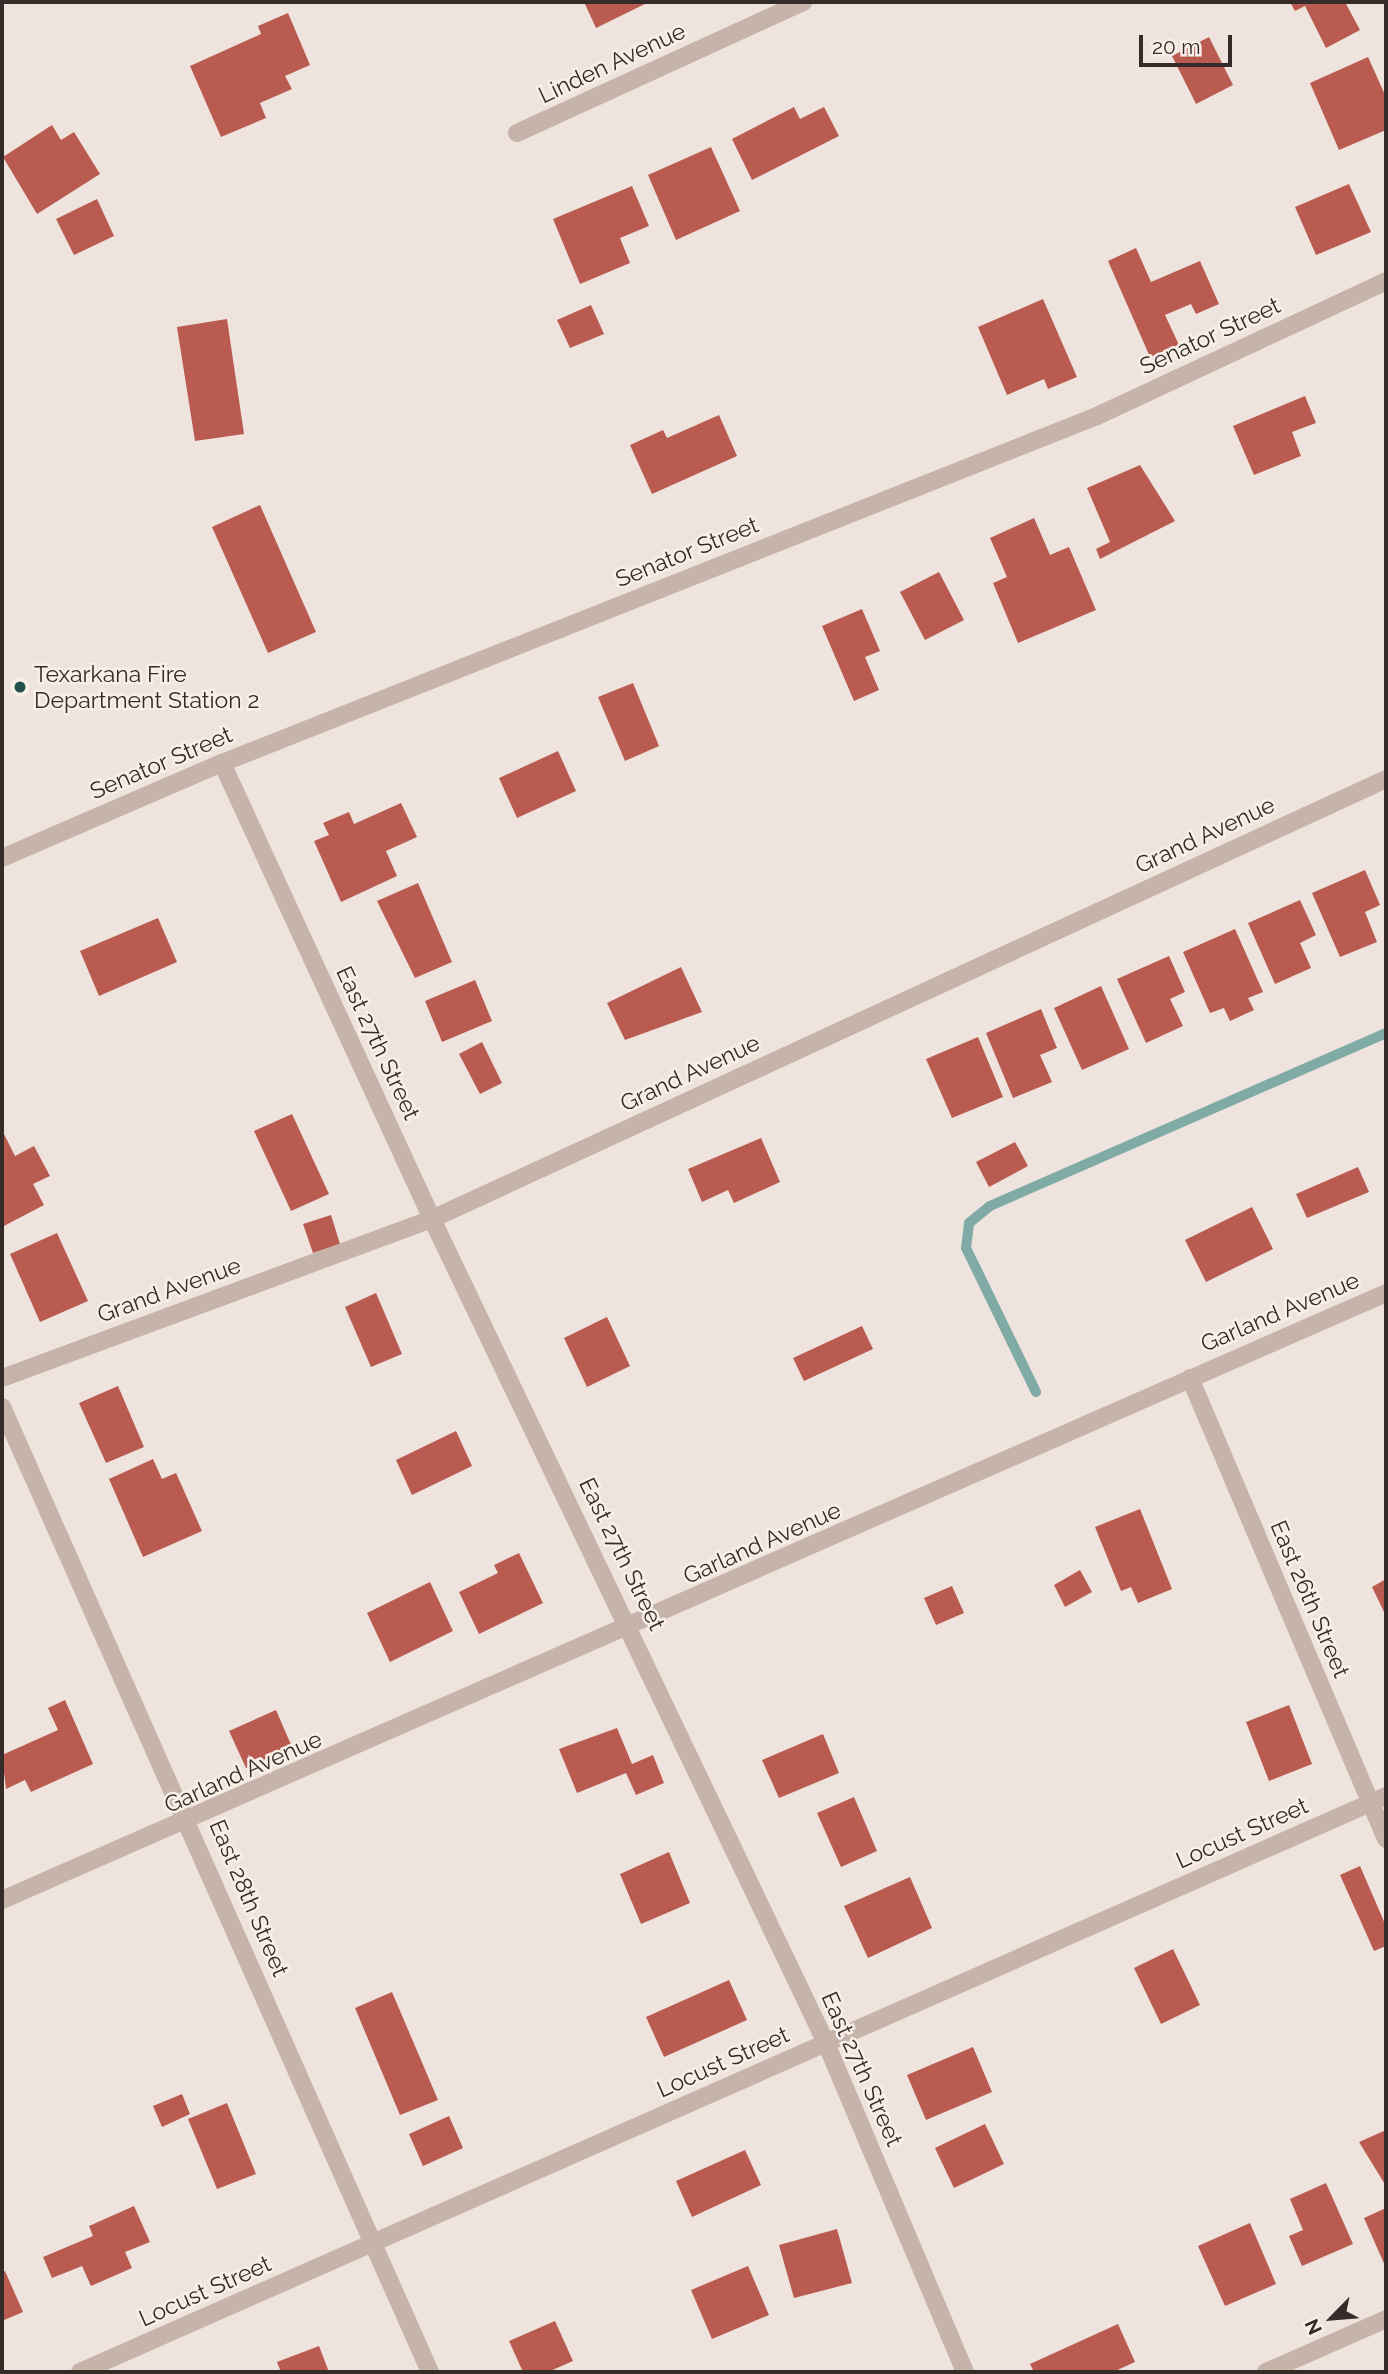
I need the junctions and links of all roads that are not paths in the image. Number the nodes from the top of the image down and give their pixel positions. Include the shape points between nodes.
1 (803, 2) edge
2 (517, 133) dead end
3 (1386, 281) edge
4 (222, 763) junction
5 (1386, 779) edge
6 (2, 858) edge
7 (432, 1219) junction
8 (1386, 1293) edge
9 (2, 1378) edge
10 (1190, 1378) junction
11 (2, 1406) edge
12 (632, 1628) junction
13 (1378, 1799) edge
14 (190, 1822) junction
15 (1386, 1839) edge
16 (2, 1900) edge
17 (826, 2043) junction
18 (371, 2244) junction
19 (1386, 2319) edge
20 (80, 2372) edge
21 (430, 2372) edge
22 (965, 2372) edge
23 (1266, 2372) edge

1 - 2 street, Linden Avenue
3 - 4 street, Senator Street via 1097,416
4 - 6 street, Senator Street
4 - 7 street, East 27th Street
5 - 7 street, Grand Avenue
7 - 9 street, Grand Avenue
7 - 12 street, East 27th Street
8 - 10 street, Garland Avenue
10 - 12 street, Garland Avenue
10 - 13 street, East 26th Street
11 - 14 street, East 28th Street
12 - 14 street, Garland Avenue
12 - 17 street, East 27th Street
13 - 15 street, East 26th Street
13 - 17 street, Locust Street
14 - 16 street, Garland Avenue
14 - 18 street, East 28th Street
17 - 18 street, Locust Street
17 - 22 street, East 27th Street
18 - 20 street, Locust Street
18 - 21 street, East 28th Street
19 - 23 street

